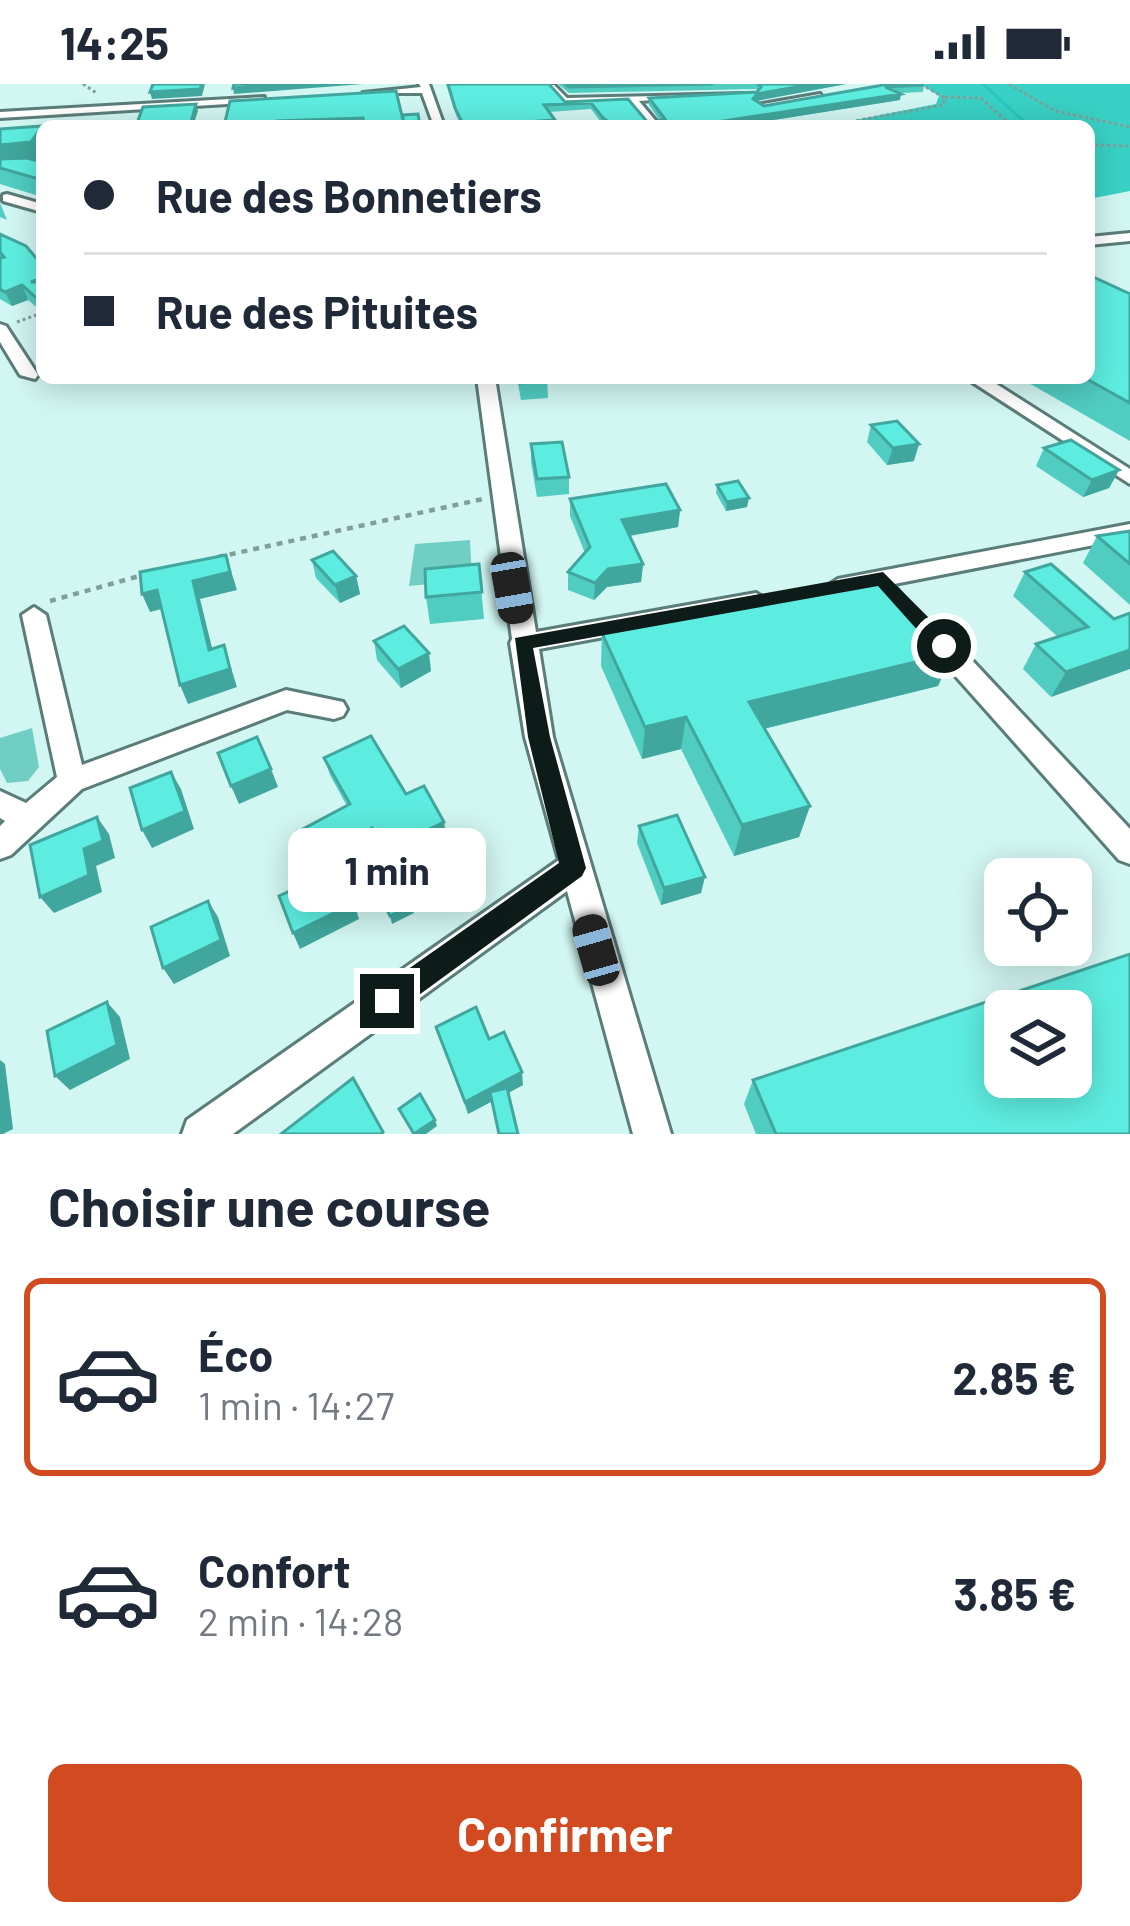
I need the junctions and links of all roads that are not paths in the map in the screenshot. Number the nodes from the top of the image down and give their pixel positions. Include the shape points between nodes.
1 (654, 84) edge
2 (426, 87) edge
3 (551, 87) edge
4 (747, 89) edge
5 (344, 95) edge
6 (830, 95) edge
7 (662, 96) junction
8 (631, 97) junction
9 (264, 105) edge
10 (762, 105) junction
11 (42, 112) junction
12 (437, 120) edge
13 (650, 120) edge
14 (773, 120) edge
15 (0, 122) edge
16 (7, 198) dead end
17 (36, 206) edge
18 (1130, 237) edge
19 (1095, 240) edge
20 (0, 328) edge
21 (36, 374) edge
22 (0, 380) edge
23 (487, 384) edge
24 (984, 384) edge
25 (1130, 478) edge
26 (1130, 531) edge
27 (898, 596) junction
28 (37, 609) road end
29 (522, 643) junction
30 (334, 709) dead end
31 (72, 781) junction
32 (14, 811) edge
33 (0, 845) edge
34 (1130, 850) edge
35 (573, 868) junction
36 (201, 1134) edge
37 (652, 1134) edge

1 - 7 street
2 - 5 street
2 - 12 street
3 - 8 street via 565,101
4 - 7 street
4 - 10 street
6 - 10 street
7 - 8 street
8 - 13 street
9 - 11 street
10 - 14 street
11 - 15 street
11 - 15 street via 20,125
16 - 17 street
18 - 19 street
20 - 21 street
21 - 22 street
23 - 29 street
24 - 25 street
26 - 27 street
27 - 29 street via 802,593
27 - 34 street
28 - 31 street
29 - 35 street
30 - 31 street via 286,700
31 - 32 street
32 - 33 street
35 - 36 street
35 - 37 street

